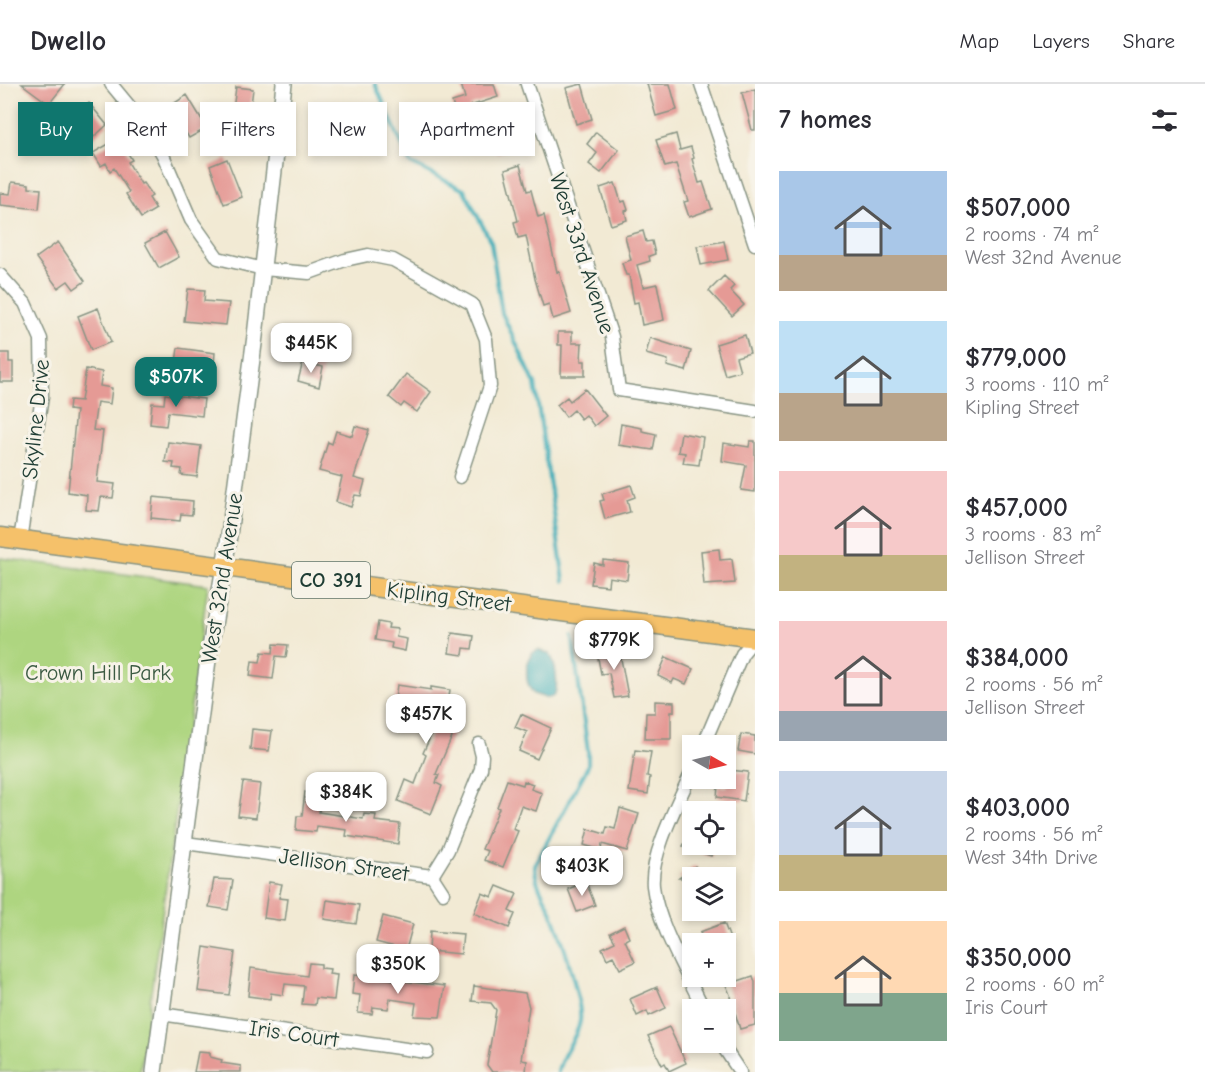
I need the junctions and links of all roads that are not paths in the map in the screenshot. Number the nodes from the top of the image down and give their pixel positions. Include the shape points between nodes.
1 (111, 84) edge
2 (284, 84) edge
3 (527, 84) edge
4 (701, 84) edge
5 (755, 244) edge
6 (263, 269) junction
7 (0, 275) edge
8 (755, 411) edge
9 (460, 477) dead end
10 (0, 537) edge
11 (20, 540) junction
12 (224, 567) junction
13 (755, 638) edge
14 (709, 735) edge
15 (479, 744) dead end
16 (685, 789) edge
17 (185, 843) junction
18 (432, 876) junction
19 (443, 893) dead end
20 (699, 999) edge
21 (161, 1014) junction
22 (427, 1052) dead end
23 (727, 1053) edge
24 (154, 1072) edge
25 (740, 1072) edge

1 - 6 street via 149,130 190,220 218,258
2 - 6 street, West 32nd Avenue
3 - 8 street, West 33rd Avenue via 612,337 619,390
4 - 5 street
6 - 9 street via 309,273 368,255 393,260 472,304 486,339 490,386
6 - 12 street, West 32nd Avenue
7 - 11 street, Skyline Drive via 25,303 41,339 42,397
10 - 11 main road, Kipling Street / CO 391
11 - 12 main road, Kipling Street / CO 391
12 - 13 main road, Kipling Street / CO 391
12 - 17 street, West 32nd Avenue
13 - 14 street via 742,654
15 - 18 street, Jellison Street via 481,769 448,850
16 - 20 street via 656,858 653,885 660,916
17 - 18 street, Jellison Street
17 - 21 street, West 32nd Avenue
18 - 19 street
21 - 22 street, Iris Court
21 - 24 street, West 32nd Avenue
23 - 25 street

